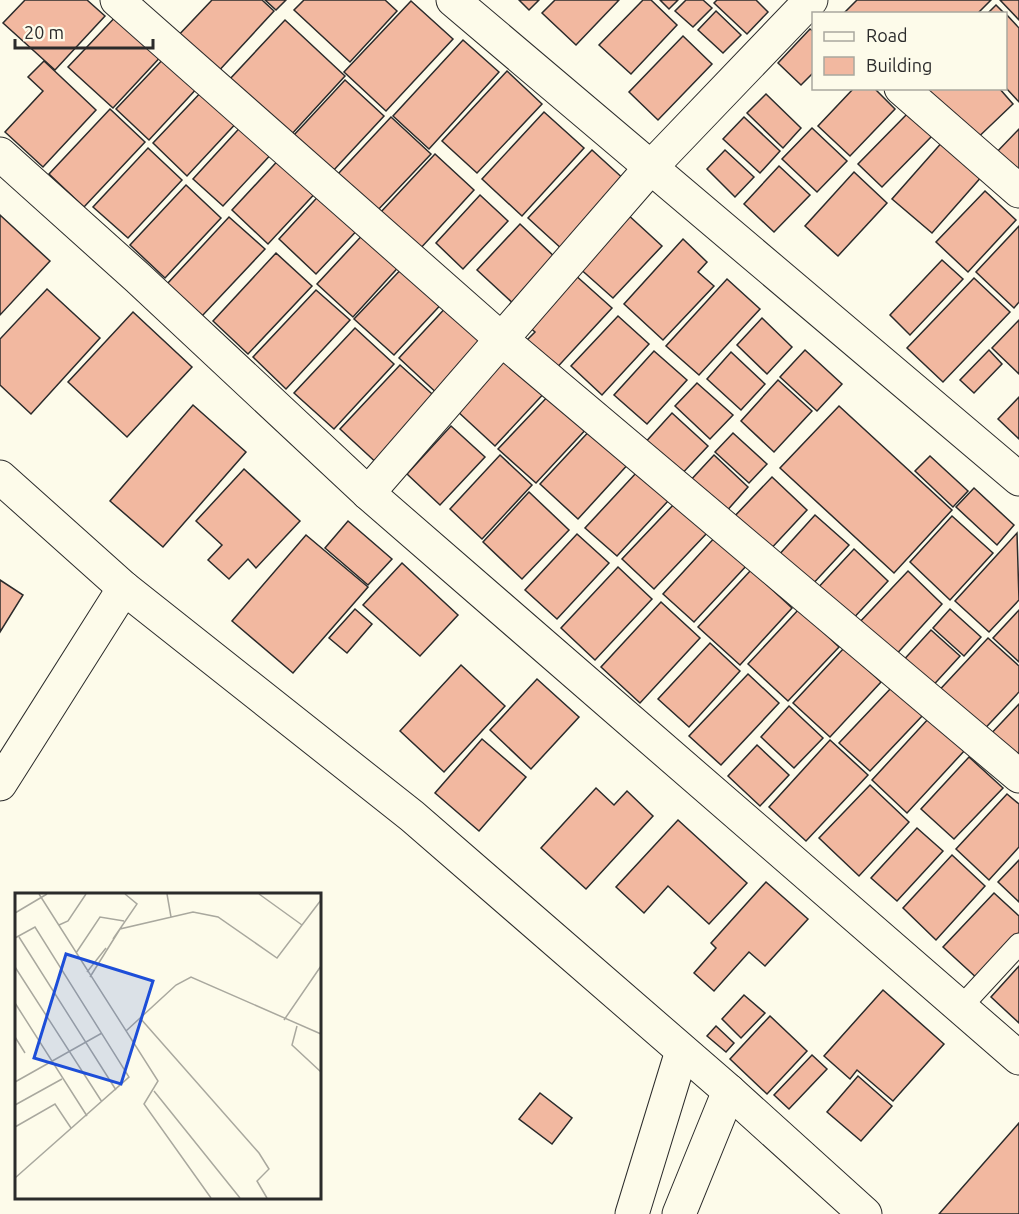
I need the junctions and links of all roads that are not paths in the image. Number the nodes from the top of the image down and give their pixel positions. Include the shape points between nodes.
1 (117, 0) edge
2 (453, 0) edge
3 (807, 5) edge
4 (903, 90) edge
5 (0, 154) edge
6 (652, 166) junction
7 (1019, 191) edge
8 (500, 338) junction
9 (0, 477) edge
10 (1019, 479) edge
11 (368, 492) junction
12 (124, 588) junction
13 (2, 774) edge
14 (1019, 776) edge
15 (1019, 944) edge
16 (960, 1008) junction
17 (682, 1051) junction
18 (1019, 1058) edge
19 (729, 1091) junction
20 (633, 1214) edge
21 (679, 1214) edge
22 (865, 1214) edge

1 - 8 street
2 - 6 street
3 - 6 street
4 - 7 street
5 - 11 street
6 - 8 street
6 - 10 street
8 - 11 street
8 - 14 street
9 - 12 street
11 - 16 street
12 - 13 street
12 - 17 street via 412,816
15 - 16 lane
16 - 18 street
17 - 19 street
17 - 20 street
19 - 21 street
19 - 22 street

